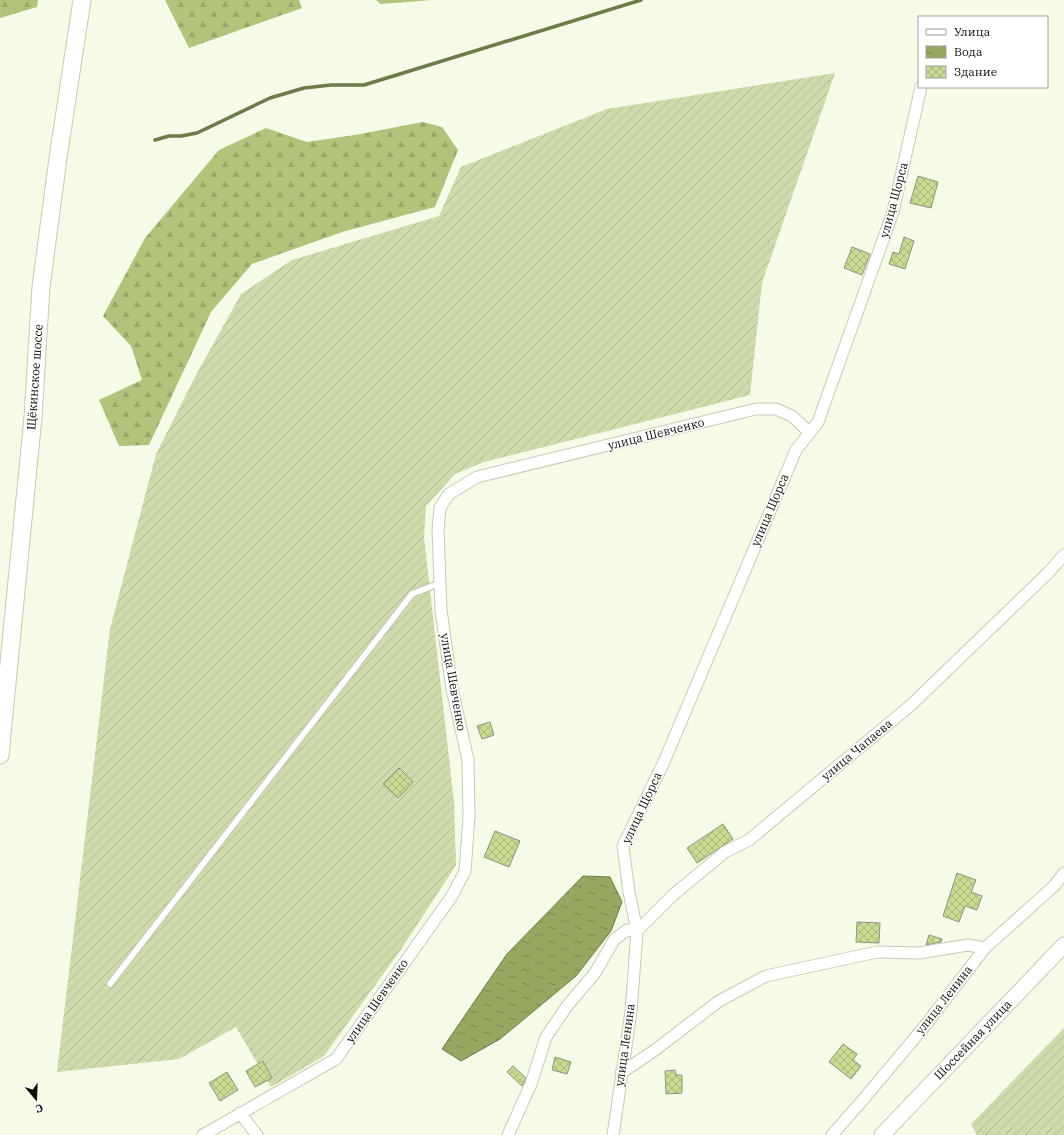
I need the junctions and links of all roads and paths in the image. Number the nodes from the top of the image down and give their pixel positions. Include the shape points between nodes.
1 (82, 0) edge
2 (921, 88) edge
3 (810, 433) junction
4 (1064, 555) edge
5 (440, 583) junction
6 (0, 755) edge
7 (1064, 873) edge
8 (637, 931) junction
9 (1064, 945) edge
10 (985, 948) junction
11 (110, 984) dead end
12 (621, 1073) junction
13 (240, 1113) junction
14 (203, 1135) edge
15 (257, 1135) edge
16 (508, 1135) edge
17 (613, 1135) edge
18 (832, 1135) edge
19 (882, 1135) edge

1 - 6 main road, Щёкинское шоссе via 41,287 33,417
2 - 3 street, улица Щорса via 893,212 818,422
3 - 5 street, улица Шевченко via 792,416 776,409 756,409 477,478 449,494 440,508
3 - 8 street, улица Щорса via 796,450 663,764 623,846
4 - 8 street, улица Чапаева via 911,705 749,840 725,852 678,890
5 - 11 lane via 412,594
5 - 13 street, улица Шевченко via 441,610 452,689 468,760 469,817 465,871 452,896 336,1059
7 - 10 street, улица Ленина via 1054,886
8 - 12 street, улица Ленина via 631,1012
8 - 16 street via 627,930 614,940 595,973 567,1006 546,1037 531,1084
9 - 19 main road, Шоссейная улица
10 - 12 street via 968,945 919,952 877,952 766,976 719,1001 656,1050
10 - 18 street, улица Ленина via 924,1027
12 - 17 street, улица Ленина
13 - 14 street, улица Шевченко
13 - 15 street

